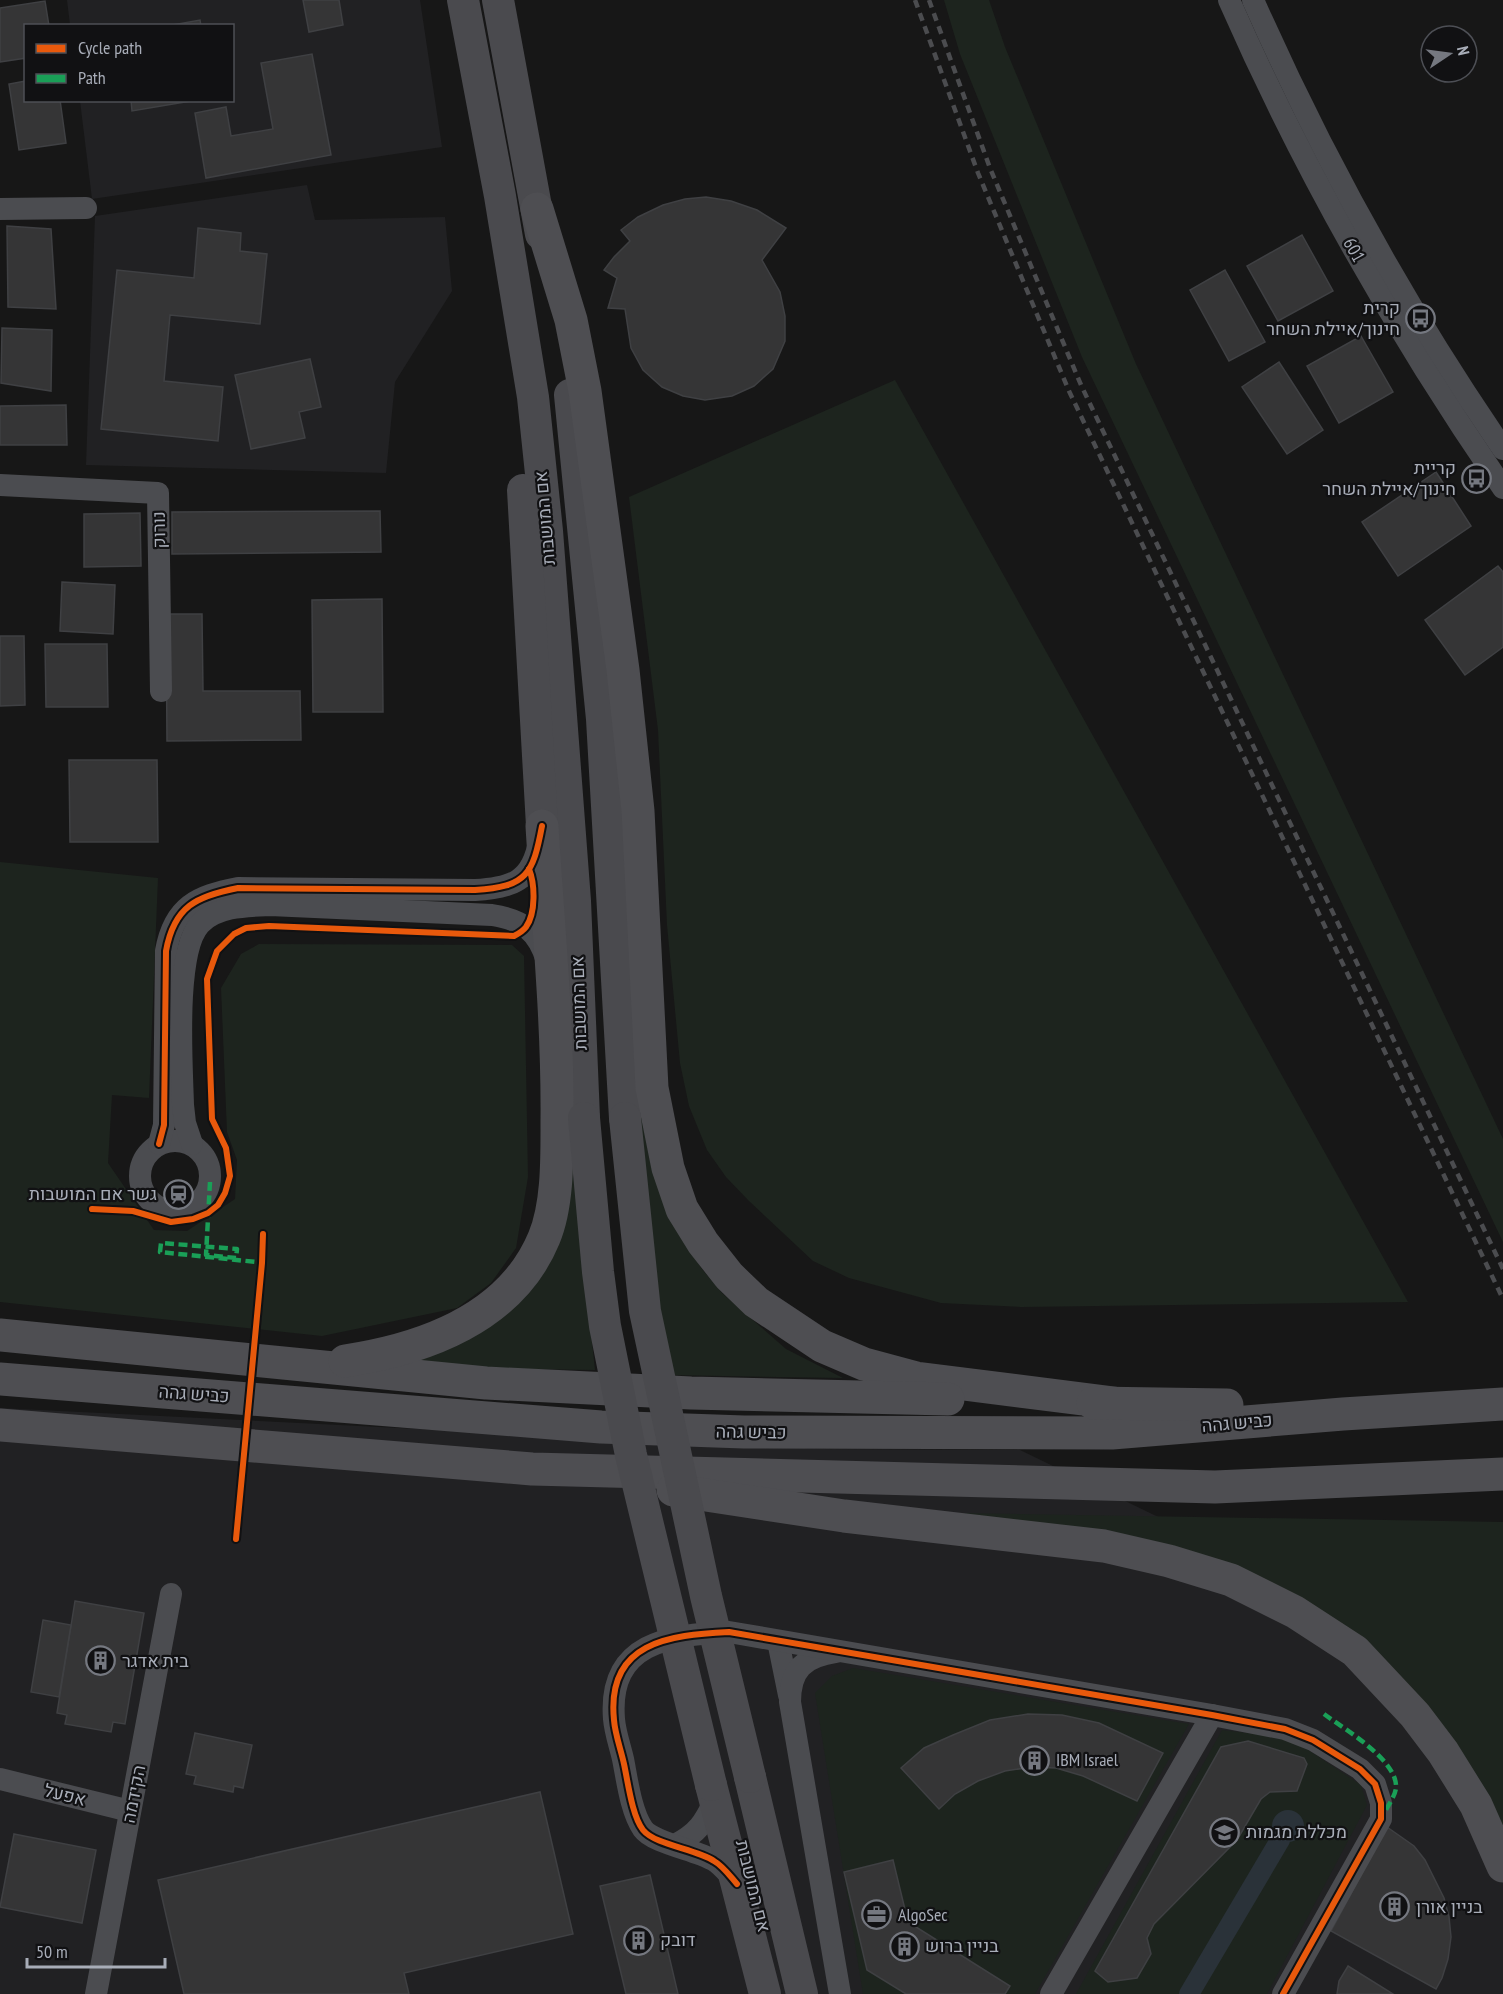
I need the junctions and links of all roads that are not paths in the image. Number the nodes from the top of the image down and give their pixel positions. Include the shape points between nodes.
1 (463, 0) edge
2 (498, 0) edge
3 (1229, 0) edge
4 (1253, 0) edge
5 (86, 208) dead end
6 (537, 208) junction
7 (0, 209) edge
8 (524, 342) junction
9 (1503, 449) edge
10 (0, 485) edge
11 (1503, 488) edge
12 (161, 691) dead end
13 (542, 826) junction
14 (551, 978) junction
15 (159, 1144) junction
16 (192, 1144) junction
17 (0, 1335) edge
18 (310, 1365) junction
19 (0, 1379) edge
20 (1114, 1403) junction
21 (1499, 1404) edge
22 (1418, 1408) junction
23 (0, 1425) edge
24 (532, 1469) junction
25 (1503, 1474) edge
26 (171, 1594) dead end
27 (778, 1641) junction
28 (838, 1652) junction
29 (790, 1702) junction
30 (1212, 1715) junction
31 (0, 1779) edge
32 (713, 1793) junction
33 (130, 1811) junction
34 (675, 1845) junction
35 (1503, 1866) edge
36 (737, 1884) junction
37 (96, 1994) edge
38 (765, 1994) edge
39 (802, 1994) edge
40 (840, 1994) edge
41 (1052, 1994) edge
42 (1283, 1994) edge

1 - 8 main road, אם המושבות
2 - 6 main road, אם המושבות
3 - 11 street, 601 via 1257,63 1353,249 1451,413
4 - 9 street, 601 via 1276,54 1372,238
5 - 7 street
6 - 20 highway via 571,320 585,391 637,799 652,1088 668,1168 682,1209 729,1276 756,1302 822,1346 864,1364 916,1378
6 - 39 main road, אם המושבות, bridge via 571,400 589,573 602,719 625,1118 645,1311 706,1596
8 - 13 main road via 522,452
8 - 32 main road, אם המושבות, bridge via 558,671 575,901 584,1118 597,1272 637,1478
10 - 12 street, נורוק via 158,493
13 - 14 highway
13 - 15 street via 533,864 525,876 503,888 238,888 204,896 191,904 170,932 166,951 164,1125
14 - 16 street via 543,948 535,936 512,918 270,905 243,906 210,917 192,937 183,980 183,1105
14 - 18 highway via 558,1082 557,1151 545,1237 531,1264 490,1309 466,1325 364,1358
15 - 16 street via 170,1140
15 - 16 street via 144,1159 140,1181 150,1201 169,1211 191,1208 207,1192 207,1160
17 - 18 highway
18 - 20 highway via 486,1383 691,1394
19 - 22 highway, כביש גהה via 601,1426 744,1432 1112,1433
20 - 22 highway
21 - 22 highway, כביש גהה
23 - 24 highway
24 - 25 highway via 1215,1487
24 - 35 highway via 844,1516 1104,1546 1231,1580 1295,1612 1354,1652 1415,1715 1476,1805
26 - 33 street, הקידמה
27 - 28 street
27 - 29 street
27 - 34 street via 729,1632 692,1634 639,1651 619,1676 614,1720 636,1815 644,1831
28 - 29 street via 814,1658 797,1670
28 - 30 street
29 - 40 street
30 - 41 street
30 - 42 street via 1285,1729 1314,1740 1360,1769 1375,1784 1381,1803 1381,1819
31 - 33 street, אפעל
32 - 34 street via 704,1822
32 - 36 main road, אם המושבות
33 - 37 street, הקידמה
34 - 36 street via 715,1861
36 - 38 main road, אם המושבות

